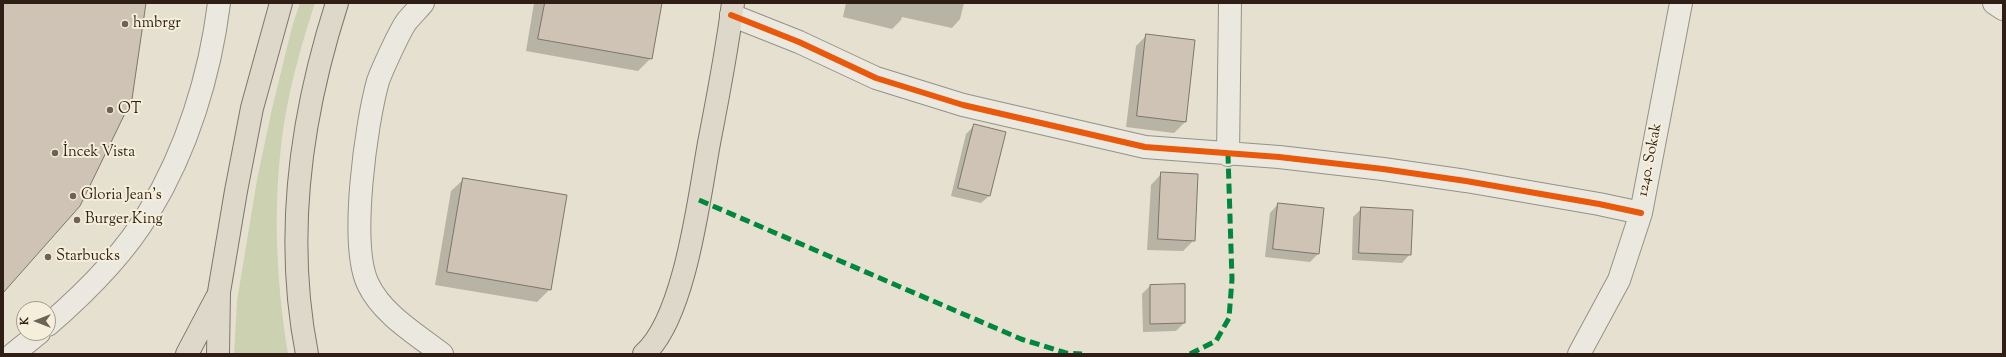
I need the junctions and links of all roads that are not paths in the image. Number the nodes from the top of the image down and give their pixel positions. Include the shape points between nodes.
1 (219, 3) edge
2 (281, 3) edge
3 (337, 3) edge
4 (423, 3) edge
5 (1230, 3) edge
6 (1681, 3) edge
7 (1994, 3) edge
8 (732, 9) edge
9 (2003, 9) edge
10 (1228, 155) junction
11 (1641, 213) junction
12 (219, 292) junction
13 (56, 318) edge
14 (29, 341) edge
15 (12, 354) edge
16 (187, 354) edge
17 (218, 354) edge
18 (307, 354) edge
19 (442, 354) edge
20 (644, 354) edge
21 (1579, 354) edge

1 - 13 street via 200,95 169,174 149,212 126,245
2 - 12 main road via 252,108
3 - 18 main road via 305,132 300,183 297,258 302,329
4 - 19 street via 406,22 379,80 366,135 360,216 361,257 368,284 376,298 387,310
5 - 10 street
6 - 11 street, 1240. Sokak
7 - 9 street
8 - 10 street via 876,78 963,104 1145,147
8 - 20 main road via 699,200 683,274 676,300 665,325
10 - 11 street via 1279,157 1406,172
11 - 21 street, 1240. Sokak via 1619,280
12 - 16 main road
12 - 17 main road
14 - 15 street

